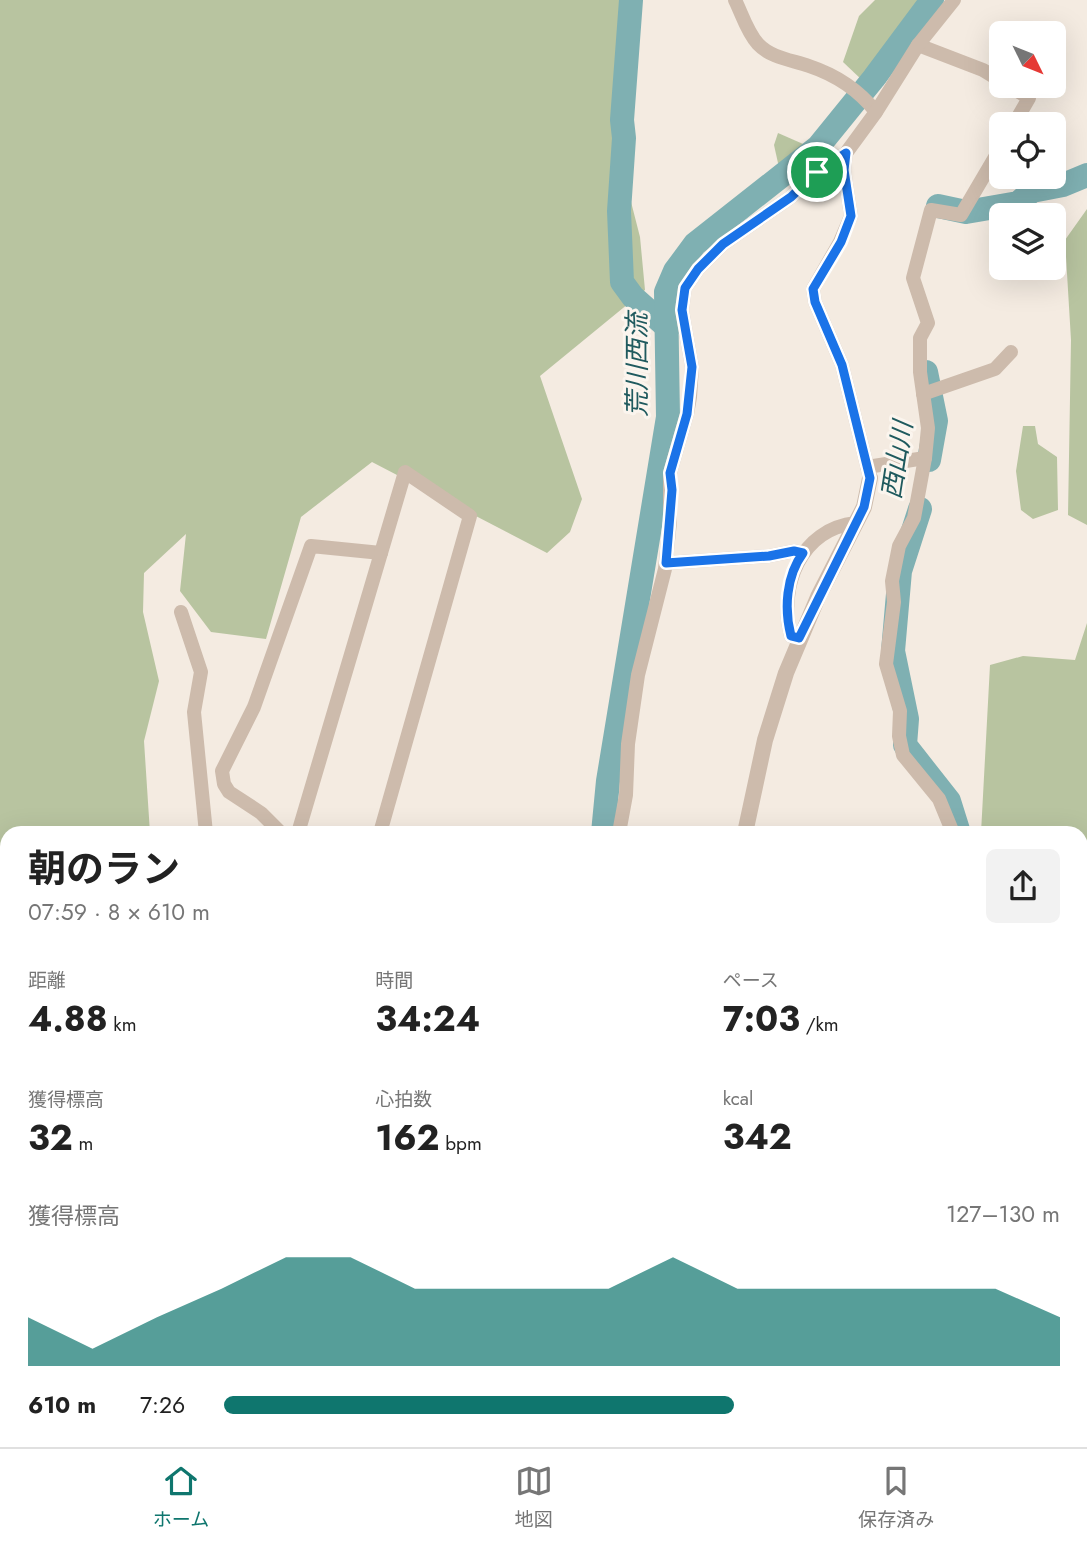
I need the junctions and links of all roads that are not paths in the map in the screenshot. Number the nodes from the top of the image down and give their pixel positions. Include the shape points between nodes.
1 (736, 0) edge
2 (954, 0) edge
3 (918, 45) junction
4 (989, 74) edge
5 (874, 109) junction
6 (846, 153) junction
7 (989, 167) edge
8 (1011, 352) dead end
9 (923, 394) junction
10 (925, 458) junction
11 (869, 473) junction
12 (856, 523) junction
13 (381, 553) junction
14 (803, 553) junction
15 (666, 563) junction
16 (181, 612) dead end
17 (799, 638) junction
18 (205, 826) edge
19 (274, 826) edge
20 (300, 826) edge
21 (382, 826) edge
22 (620, 826) edge
23 (747, 826) edge
24 (950, 826) edge

1 - 5 street via 751,34 763,48 838,77
2 - 3 street
3 - 4 street
3 - 5 street
5 - 6 street
6 - 11 street via 851,216 813,289 842,365
6 - 15 street via 723,244 685,288 682,310 692,367 687,414 670,473
7 - 9 street via 961,215 931,210 913,278 928,323 920,338
8 - 9 street via 995,369
9 - 10 street via 928,428
10 - 11 street
10 - 24 street via 914,518 899,546 892,581 894,602 886,664 900,711 903,755 939,799
11 - 12 street via 864,507
12 - 14 street via 825,532
12 - 17 street
13 - 19 street via 311,546 254,707 222,771 229,792
13 - 20 street
13 - 21 street via 405,472 470,516
14 - 15 street
14 - 17 street via 792,575 786,616 791,636
15 - 22 street via 638,676
16 - 18 street via 201,672 194,712
17 - 23 street via 765,740

